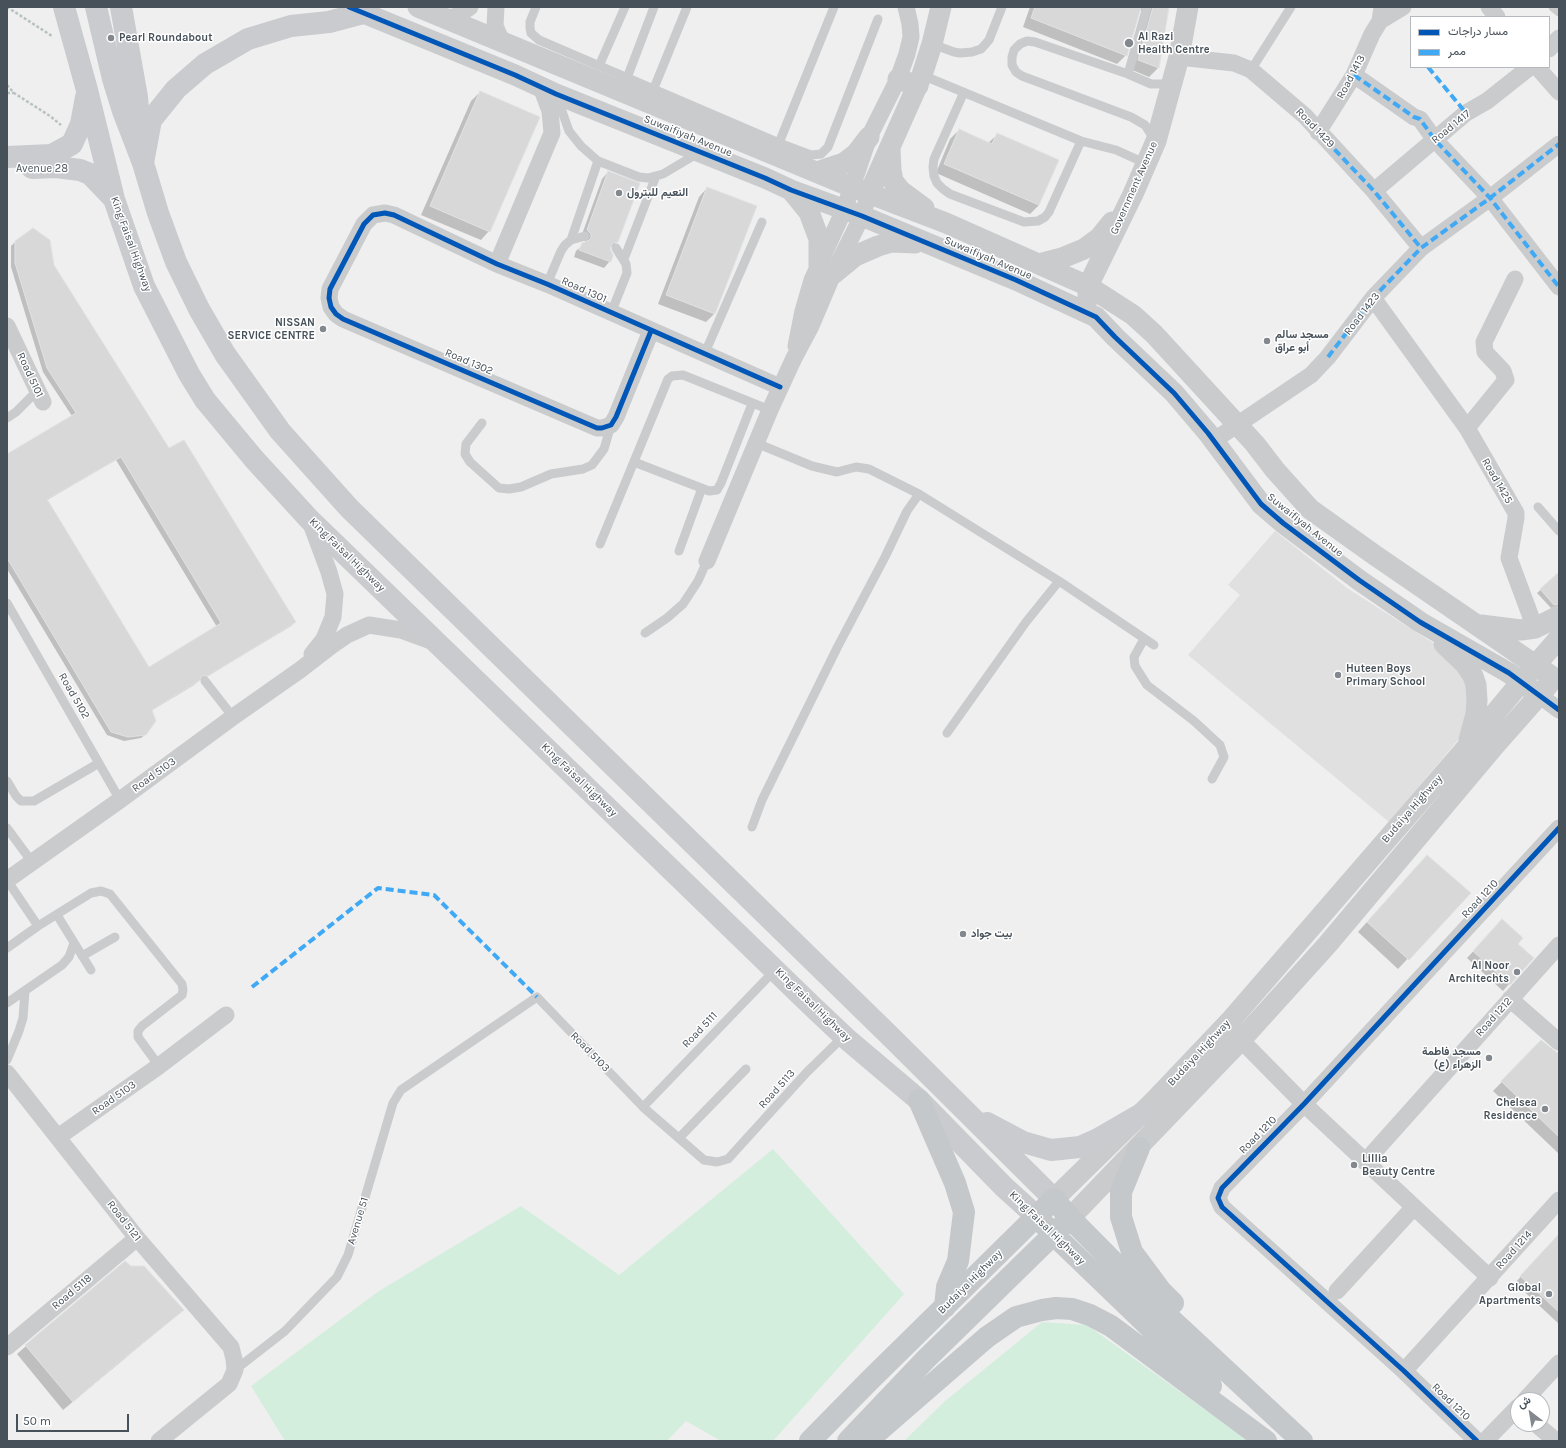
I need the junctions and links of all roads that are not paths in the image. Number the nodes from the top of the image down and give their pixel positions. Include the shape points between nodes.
1 (64, 7) edge
2 (96, 7) edge
3 (121, 7) edge
4 (418, 7) edge
5 (470, 7) edge
6 (496, 7) edge
7 (536, 7) edge
8 (625, 7) edge
9 (654, 7) edge
10 (686, 7) edge
11 (834, 7) edge
12 (906, 7) edge
13 (941, 7) edge
14 (1002, 7) edge
15 (1147, 7) edge
16 (1188, 7) edge
17 (1291, 7) edge
18 (1403, 7) edge
19 (1489, 7) edge
20 (1553, 7) edge
21 (356, 10) edge
22 (1559, 12) edge
23 (1380, 14) edge
24 (1496, 16) edge
25 (448, 18) junction
26 (878, 19) dead end
27 (1559, 38) edge
28 (502, 42) junction
29 (932, 44) junction
30 (1550, 48) edge
31 (1179, 57) junction
32 (599, 66) junction
33 (1529, 68) edge
34 (1539, 68) edge
35 (1251, 70) junction
36 (1128, 74) junction
37 (1354, 75) junction
38 (627, 78) junction
39 (898, 79) junction
40 (920, 81) junction
41 (1172, 81) junction
42 (654, 88) junction
43 (88, 90) junction
44 (548, 90) junction
45 (964, 92) junction
46 (1559, 92) edge
47 (1318, 132) junction
48 (869, 137) junction
49 (1435, 140) junction
50 (1081, 141) junction
51 (1156, 141) junction
52 (779, 143) junction
53 (1559, 144) edge
54 (890, 147) junction
55 (701, 152) junction
56 (7, 157) edge
57 (598, 161) junction
58 (143, 164) junction
59 (1147, 164) junction
60 (7, 169) edge
61 (817, 172) junction
62 (656, 176) junction
63 (791, 190) junction
64 (860, 191) junction
65 (1374, 191) junction
66 (1133, 194) junction
67 (1490, 198) junction
68 (114, 199) junction
69 (379, 213) joint
70 (853, 213) junction
71 (762, 222) dead end
72 (946, 223) junction
73 (585, 236) dead end
74 (571, 240) junction
75 (926, 244) junction
76 (616, 248) dead end
77 (1420, 248) junction
78 (624, 259) junction
79 (497, 264) junction
80 (1039, 264) junction
81 (826, 269) junction
82 (1515, 279) dead end
83 (547, 284) junction
84 (1088, 286) junction
85 (1559, 287) edge
86 (1373, 298) junction
87 (611, 313) junction
88 (1096, 317) junction
89 (7, 326) edge
90 (651, 331) junction
91 (704, 354) junction
92 (780, 387) junction
93 (40, 396) joint
94 (752, 404) junction
95 (770, 410) junction
96 (7, 418) edge
97 (482, 423) dead end
98 (1237, 424) junction
99 (611, 425) junction
100 (1467, 428) junction
101 (1213, 441) junction
102 (756, 443) junction
103 (634, 462) junction
104 (702, 488) junction
105 (919, 494) junction
106 (1538, 507) dead end
107 (309, 519) junction
108 (1559, 531) edge
109 (600, 544) dead end
110 (679, 551) dead end
111 (707, 561) joint
112 (1059, 581) junction
113 (7, 603) edge
114 (1559, 616) edge
115 (1420, 622) junction
116 (1479, 625) junction
117 (1534, 628) junction
118 (645, 633) dead end
119 (1559, 638) edge
120 (1144, 639) junction
121 (439, 644) junction
122 (1154, 645) dead end
123 (1536, 664) junction
124 (300, 670) junction
125 (1557, 677) edge
126 (205, 681) dead end
127 (1520, 682) junction
128 (1539, 695) junction
129 (1559, 710) edge
130 (233, 717) junction
131 (947, 733) dead end
132 (1467, 747) junction
133 (99, 763) junction
134 (1212, 779) dead end
135 (7, 781) edge
136 (120, 800) junction
137 (752, 827) dead end
138 (7, 828) edge
139 (1559, 828) edge
140 (32, 862) junction
141 (7, 880) edge
142 (57, 915) junction
143 (38, 926) junction
144 (115, 937) dead end
145 (74, 943) junction
146 (1559, 945) edge
147 (7, 948) edge
148 (82, 956) junction
149 (91, 970) dead end
150 (775, 970) junction
151 (25, 991) junction
152 (537, 997) joint
153 (1510, 999) junction
154 (7, 1003) edge
155 (226, 1015) dead end
156 (844, 1036) junction
157 (1241, 1040) junction
158 (1559, 1042) edge
159 (7, 1060) edge
160 (159, 1066) junction
161 (746, 1069) dead end
162 (7, 1073) edge
163 (919, 1100) junction
164 (1304, 1104) junction
165 (643, 1107) junction
166 (964, 1111) junction
167 (1143, 1113) junction
168 (58, 1137) junction
169 (679, 1138) junction
170 (1139, 1148) junction
171 (728, 1159) joint
172 (1365, 1162) junction
173 (1054, 1199) junction
174 (1559, 1200) edge
175 (1414, 1207) junction
176 (1036, 1216) junction
177 (1070, 1218) junction
178 (1053, 1234) junction
179 (137, 1238) junction
180 (1490, 1278) junction
181 (1337, 1291) dead end
182 (945, 1307) junction
183 (7, 1347) edge
184 (1559, 1363) edge
185 (235, 1370) junction
186 (1404, 1370) junction
187 (1532, 1392) edge
188 (1510, 1415) edge
189 (1545, 1432) edge
190 (1295, 1435) edge
191 (158, 1441) edge
192 (810, 1441) edge
193 (848, 1441) edge
194 (867, 1441) edge
195 (1267, 1441) edge
196 (1477, 1441) edge
197 (1485, 1441) edge
198 (1556, 1441) edge

1 - 43 main road, King Faisal Highway
2 - 58 main road, King Faisal Highway via 123,111
3 - 58 main road via 137,97
4 - 25 street, Suwaifiyah Avenue
5 - 25 street via 457,16
6 - 28 street via 495,26
7 - 32 lane via 530,22 535,37
8 - 32 lane
9 - 38 lane
10 - 42 lane
11 - 52 lane
12 - 39 street via 911,37
13 - 29 street
14 - 29 lane via 989,40 981,49 960,53
15 - 36 lane
16 - 31 street, Government Avenue
17 - 35 lane
18 - 23 street, Road 1413
19 - 24 street
20 - 22 lane
21 - 44 street, Suwaifiyah Avenue
21 - 58 main road via 329,22 291,26 248,39 205,64 176,89 151,120
23 - 37 street, Road 1413
25 - 28 street, Suwaifiyah Avenue
26 - 52 lane via 828,147 821,154 811,155
27 - 30 street
28 - 61 street, Suwaifiyah Avenue
29 - 40 street
31 - 35 street, Road 1429 via 1234,63
31 - 41 street, Government Avenue
32 - 38 lane
33 - 49 street, Road 1417 via 1487,101 1466,113
34 - 46 street
35 - 47 street, Road 1429 via 1305,116
36 - 41 lane via 1151,84 1166,84
36 - 51 lane via 1035,42 1027,41 1020,44 1012,57 1012,65 1022,76 1131,117 1145,125
37 - 47 street, Road 1413
37 - 49 street via 1420,119
38 - 42 lane
39 - 40 street
39 - 48 street
40 - 45 lane
40 - 54 street
41 - 51 street, Government Avenue
42 - 52 lane
43 - 56 main road, Avenue 28 via 81,124 72,144 52,155
43 - 68 main road, King Faisal Highway
44 - 55 street, Suwaifiyah Avenue
44 - 57 lane via 569,131 580,146
44 - 79 street via 552,133
45 - 50 lane
45 - 50 lane via 934,159 937,183 950,194 1024,222 1038,221 1049,212
47 - 65 street, Road 1429
48 - 61 street via 856,154 844,162
48 - 64 street
49 - 65 street, Road 1417
49 - 67 street
50 - 59 lane via 1116,150
51 - 59 street, Government Avenue
53 - 67 street, Road 1423
54 - 64 street
54 - 72 street via 890,170 901,191
55 - 62 lane
55 - 63 street, Suwaifiyah Avenue
57 - 62 lane via 639,177
57 - 74 lane
58 - 166 main road, King Faisal Highway via 176,262 198,309 225,354 280,431 349,508 863,1009
59 - 66 street, Government Avenue
60 - 68 main road, Avenue 28 via 56,167 80,170 90,174
61 - 64 street, Suwaifiyah Avenue
62 - 78 lane
63 - 70 street, Suwaifiyah Avenue
63 - 81 street via 809,212
64 - 70 street
64 - 72 street, Suwaifiyah Avenue
65 - 77 street, Road 1429
66 - 80 street via 1099,238 1084,249
66 - 84 street, Government Avenue
67 - 77 street, Road 1423
67 - 85 street
68 - 107 main road, King Faisal Highway via 144,286 189,374 205,400
69 - 79 street, Road 1301 via 394,215
69 - 99 street, Road 1302 via 364,224 330,289 331,307 336,314 597,428
70 - 75 street, Suwaifiyah Avenue
70 - 81 street
71 - 91 lane
72 - 80 street, Suwaifiyah Avenue
73 - 74 lane
74 - 83 lane via 561,251
75 - 81 street via 892,242
75 - 88 street, Suwaifiyah Avenue via 1016,280
76 - 78 lane
77 - 86 street, Road 1423
78 - 87 lane via 627,273
79 - 83 street, Road 1301
80 - 84 street, Suwaifiyah Avenue
81 - 92 street via 803,310 794,358
82 - 100 street via 1484,342 1485,352 1503,371 1506,380
83 - 87 street, Road 1301
84 - 88 street via 1088,300
84 - 98 street, Suwaifiyah Avenue via 1132,315 1154,334
86 - 98 street, Road 1423 via 1311,375
86 - 100 street, Road 1425
87 - 90 street, Road 1301
88 - 101 street, Suwaifiyah Avenue via 1174,394
89 - 93 street, Road 5101
90 - 91 street, Road 1301
90 - 99 street
91 - 92 street, Road 1301
92 - 95 street
93 - 96 lane
94 - 95 lane
94 - 103 lane via 683,375 672,376 666,384
94 - 104 lane via 720,487 713,491
95 - 102 street
97 - 99 lane via 466,444 465,454 470,462 499,488 509,489 521,487 551,474 592,465 604,449
98 - 101 street, Road 1423
98 - 116 street, Suwaifiyah Avenue via 1310,509
100 - 117 street, Road 1425 via 1516,513 1509,553
101 - 115 street, Suwaifiyah Avenue via 1261,504 1359,580
102 - 105 lane via 812,466 837,472 856,467 869,469
102 - 111 street
103 - 104 lane
103 - 109 lane
104 - 110 lane
105 - 112 lane
105 - 137 lane via 907,511 838,646 762,800
106 - 108 lane
107 - 121 main road, King Faisal Highway
107 - 124 street, Road 5103 via 335,594 333,617 324,639
111 - 118 lane via 698,582 683,604
112 - 120 lane
112 - 131 lane via 1026,622
113 - 133 lane, Road 5102
114 - 117 street
115 - 127 street, Suwaifiyah Avenue via 1509,673
115 - 132 street via 1465,664 1473,676 1476,685 1476,714
116 - 117 street via 1521,630
116 - 123 street, Suwaifiyah Avenue
119 - 123 street, Budaiya Highway
120 - 122 lane
120 - 134 lane via 1134,658 1135,666 1147,685 1194,720 1220,745 1224,757
121 - 124 street, Road 5103 via 414,633 369,625 347,635
121 - 150 main road, King Faisal Highway
123 - 125 street
123 - 127 street, Budaiya Highway
124 - 130 street, Road 5103
125 - 128 street, Budaiya Highway
126 - 130 lane
127 - 128 street
127 - 132 street, Budaiya Highway
128 - 129 street
128 - 157 street, Budaiya Highway via 1327,945
130 - 136 street, Road 5103
132 - 167 street, Budaiya Highway via 1230,1020
133 - 135 lane via 34,801 21,801
133 - 136 lane, Road 5102
136 - 140 street, Road 5103
138 - 140 lane
139 - 164 street, Road 1210
140 - 141 street, Road 5103
141 - 143 lane
142 - 143 lane
142 - 145 lane
142 - 160 lane via 96,891 110,894 179,979 182,984 182,995 138,1031 138,1037
143 - 147 lane
144 - 148 lane
145 - 148 lane
145 - 151 lane via 69,957 62,965
146 - 153 street, Road 1212
148 - 149 lane
150 - 156 main road, King Faisal Highway
150 - 165 lane, Road 5111
151 - 154 lane
151 - 159 lane via 23,1018
152 - 165 lane, Road 5103
152 - 185 lane, Avenue 51 via 401,1090 393,1103 348,1255 337,1276 285,1331
153 - 158 street
153 - 172 street, Road 1212
155 - 160 street, Road 5103
156 - 163 main road, King Faisal Highway
156 - 171 lane, Road 5113 via 807,1072
157 - 164 street
157 - 170 street, Budaiya Highway
160 - 168 street, Road 5103
161 - 169 lane
162 - 168 street, Road 5121
163 - 176 main road, King Faisal Highway
163 - 182 main road via 955,1183 964,1212 958,1261 947,1287
164 - 172 street
164 - 186 street, Road 1210 via 1222,1188 1218,1198 1222,1207
165 - 169 lane, Road 5103
166 - 167 main road via 1023,1142 1051,1150 1080,1147
166 - 173 main road, King Faisal Highway
167 - 173 street, Budaiya Highway
168 - 179 street, Road 5121
169 - 171 lane, Road 5103 via 704,1160 717,1162
170 - 177 street, Budaiya Highway
170 - 190 main road via 1121,1192 1120,1203 1121,1217 1132,1252 1161,1291
172 - 175 street
173 - 176 main road, Budaiya Highway
173 - 177 main road, King Faisal Highway
174 - 180 street, Road 1214
175 - 180 street
175 - 181 street
176 - 178 main road, King Faisal Highway
176 - 182 main road, Budaiya Highway
177 - 178 main road, Budaiya Highway
177 - 190 main road, King Faisal Highway via 1159,1308
178 - 193 main road, Budaiya Highway
178 - 195 main road, King Faisal Highway
179 - 183 street, Road 5118 via 34,1329
179 - 185 street, Road 5121 via 231,1347
180 - 186 street, Road 1214
182 - 192 main road, Budaiya Highway
184 - 187 street
185 - 191 street, Avenue 51 via 229,1384
186 - 196 street, Road 1210
188 - 197 street
189 - 198 street
194 - 195 main road via 987,1337 1016,1317 1056,1308 1072,1309 1111,1326

